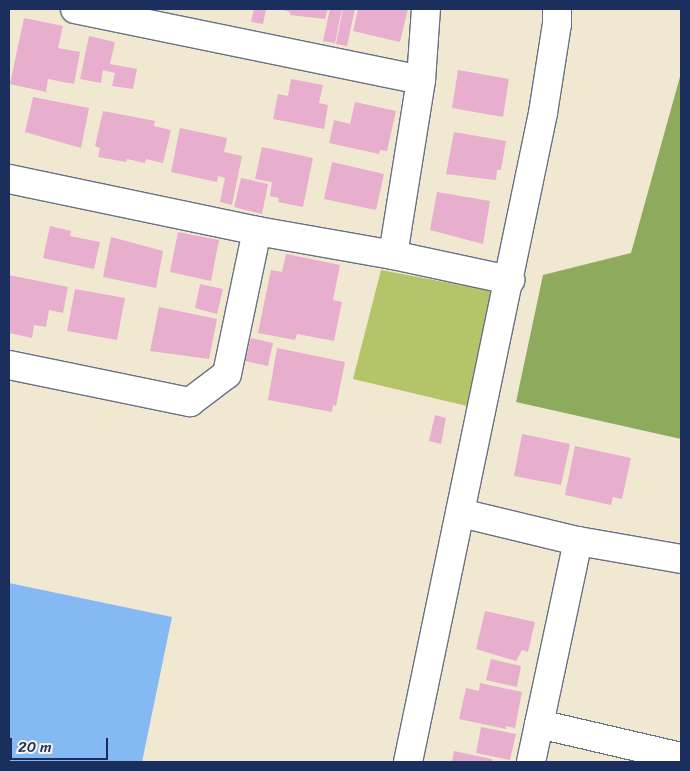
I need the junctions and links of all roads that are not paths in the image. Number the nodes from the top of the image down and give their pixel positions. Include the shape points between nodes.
1 (74, 9) edge
2 (426, 9) edge
3 (557, 9) edge
4 (421, 80) junction
5 (9, 178) edge
6 (257, 231) junction
7 (393, 255) junction
8 (510, 280) junction
9 (9, 365) edge
10 (461, 512) junction
11 (578, 541) junction
12 (681, 559) edge
13 (539, 724) junction
14 (681, 757) edge
15 (408, 762) edge
16 (531, 762) edge

1 - 4 street
2 - 4 street
3 - 8 street via 543,113
4 - 7 street
5 - 6 street
6 - 7 street
6 - 9 street via 227,374 190,402
7 - 8 street
8 - 10 street
10 - 11 street
10 - 15 street
11 - 12 street
11 - 13 street
13 - 14 street
13 - 16 street

